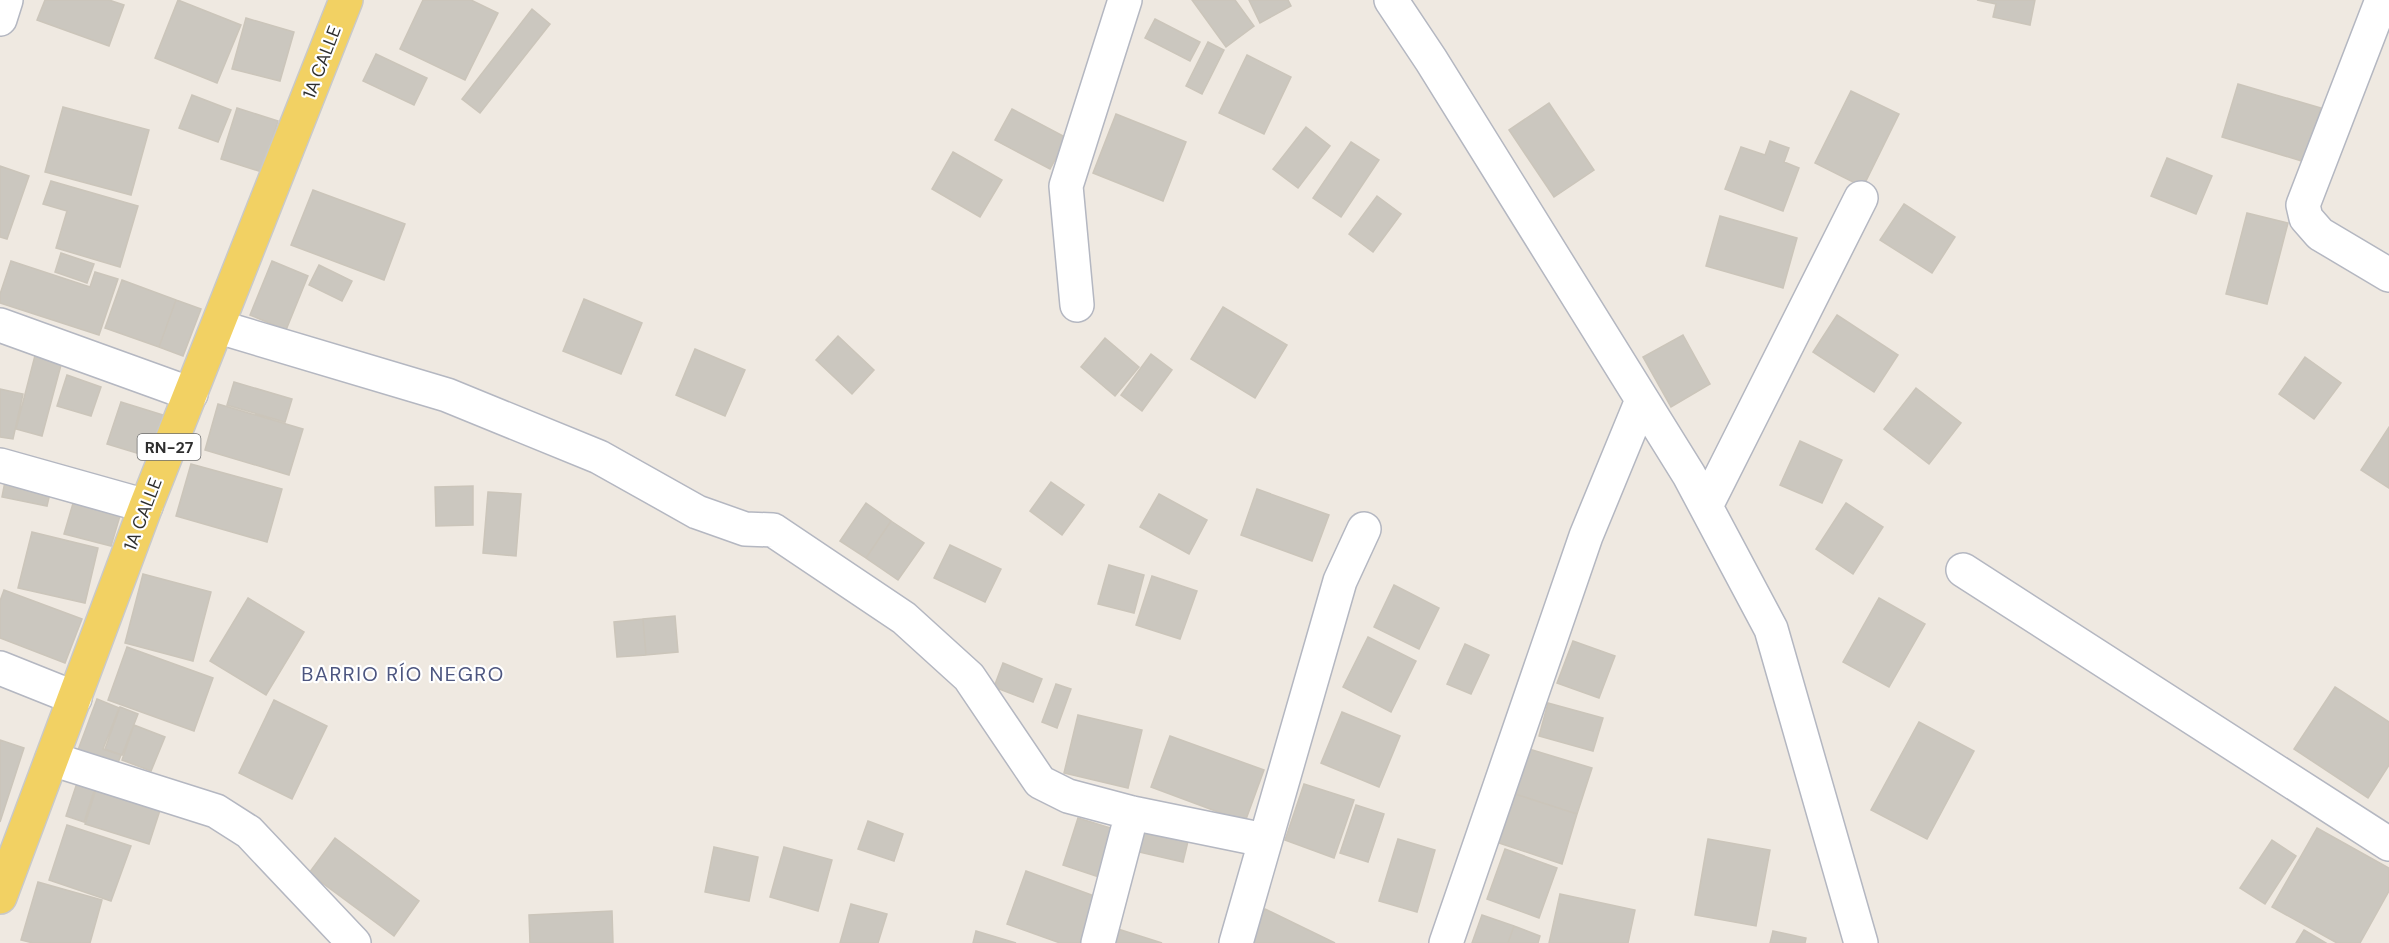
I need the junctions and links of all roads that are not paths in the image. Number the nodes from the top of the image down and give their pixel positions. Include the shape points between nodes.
1 (6, 0) edge
2 (346, 0) edge
3 (1125, 0) edge
4 (1391, 0) edge
5 (2382, 0) edge
6 (0, 19) edge
7 (1861, 198) dead end
8 (2389, 275) edge
9 (1077, 305) dead end
10 (0, 325) edge
11 (219, 327) junction
12 (191, 394) junction
13 (1642, 400) junction
14 (0, 465) edge
15 (146, 506) junction
16 (1706, 506) junction
17 (1364, 529) dead end
18 (1963, 570) dead end
19 (0, 668) edge
20 (75, 698) junction
21 (52, 759) junction
22 (1132, 813) junction
23 (1264, 840) junction
24 (2389, 844) edge
25 (0, 897) edge
26 (354, 943) edge
27 (1098, 943) edge
28 (1236, 943) edge
29 (1446, 943) edge
30 (1861, 943) edge

1 - 6 street
2 - 11 main road, 1A CALLE / RN-27
3 - 9 street via 1066,186
4 - 13 street
5 - 8 street via 2304,205 2306,218 2320,234
7 - 16 street
10 - 12 street
11 - 12 main road, 1A CALLE / RN-27
11 - 22 street via 447,395 600,457 697,512 745,529 773,530 904,618 969,677 1040,782 1068,796
12 - 15 main road, 1A CALLE / RN-27
13 - 16 street
13 - 29 street via 1586,536
14 - 15 street
15 - 20 main road, 1A CALLE / RN-27
16 - 30 street via 1771,629
17 - 23 street via 1340,581
18 - 24 street
19 - 20 street
20 - 21 main road, 1A CALLE / RN-27
21 - 25 main road, 1A CALLE / RN-27
21 - 26 street via 216,811 249,832
22 - 23 street
22 - 27 street
23 - 28 street

